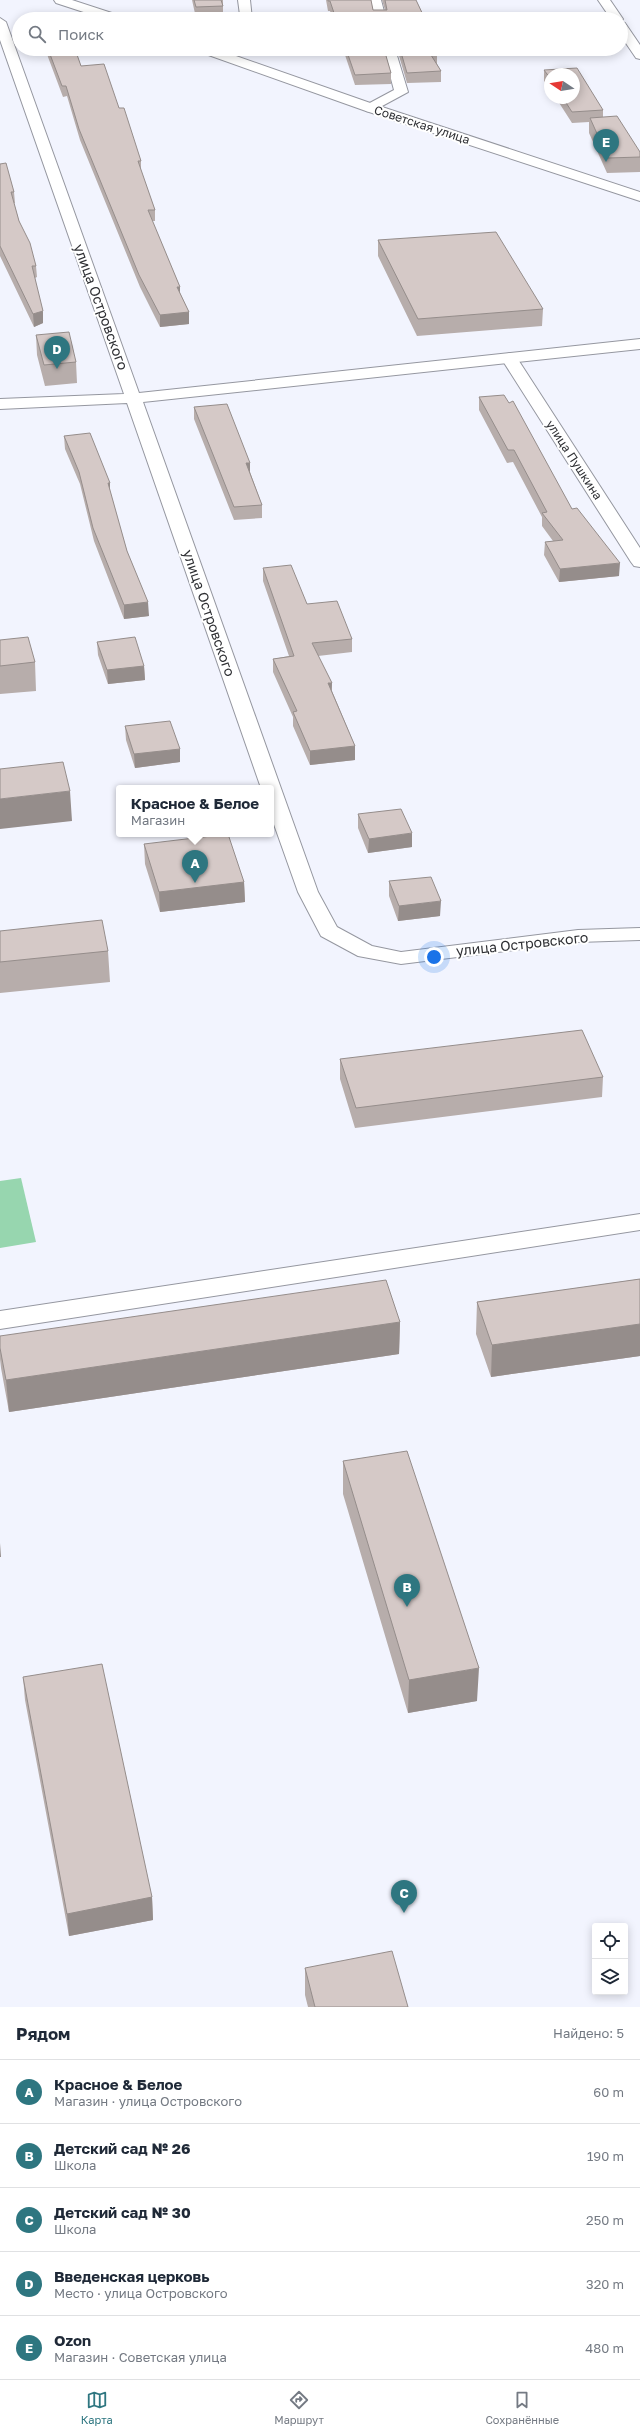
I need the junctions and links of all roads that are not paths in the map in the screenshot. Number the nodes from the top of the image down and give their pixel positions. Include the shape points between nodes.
1 (60, 0) edge
2 (244, 0) edge
3 (375, 0) edge
4 (604, 0) edge
5 (96, 12) edge
6 (246, 12) edge
7 (378, 12) edge
8 (612, 12) edge
9 (0, 22) edge
10 (628, 37) edge
11 (640, 55) edge
12 (12, 56) edge
13 (12, 56) edge
14 (224, 56) edge
15 (391, 56) edge
16 (371, 108) junction
17 (640, 197) edge
18 (640, 344) edge
19 (509, 358) junction
20 (133, 398) junction
21 (0, 404) edge
22 (640, 562) edge
23 (270, 785) edge
24 (274, 796) edge
25 (640, 934) edge
26 (640, 1222) edge
27 (0, 1320) edge

1 - 5 street
2 - 6 street
3 - 7 street
4 - 8 street
9 - 12 street, улица Островского
10 - 11 street
13 - 20 street, улица Островского
14 - 16 street, Советская улица
15 - 16 street via 401,92
16 - 17 street, Советская улица
18 - 19 street
19 - 20 street
19 - 22 street, улица Пушкина
20 - 21 street
20 - 23 street, улица Островского
24 - 25 street, улица Островского via 308,892 329,931 366,951 401,958 578,936
26 - 27 street

